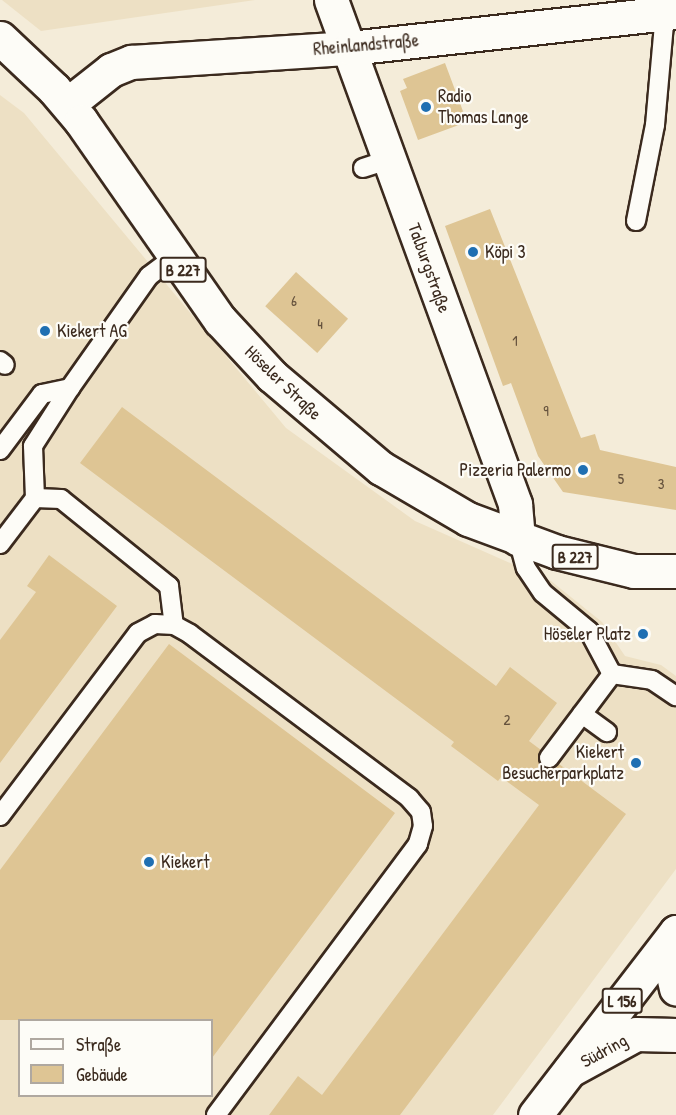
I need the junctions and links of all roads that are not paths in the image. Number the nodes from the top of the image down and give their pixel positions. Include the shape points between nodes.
1 (331, 0) edge
2 (671, 13) edge
3 (0, 38) edge
4 (350, 48) junction
5 (68, 104) junction
6 (636, 221) dead end
7 (174, 257) junction
8 (70, 388) junction
9 (0, 450) edge
10 (35, 498) junction
11 (518, 539) junction
12 (0, 544) edge
13 (634, 571) junction
14 (676, 571) edge
15 (676, 584) edge
16 (174, 625) junction
17 (612, 675) junction
18 (676, 696) edge
19 (582, 714) junction
20 (607, 732) dead end
21 (549, 758) dead end
22 (0, 816) edge
23 (676, 932) edge
24 (676, 989) edge
25 (676, 1035) edge
26 (569, 1071) junction
27 (216, 1115) edge
28 (535, 1115) edge

1 - 4 street, Talburgstraße
2 - 4 street, Rheinlandstraße
2 - 6 lane
3 - 5 street, Höseler Straße / B 227
4 - 5 street, Rheinlandstraße via 131,62 111,70
4 - 11 street, Talburgstraße via 376,163 515,504
5 - 7 street, Höseler Straße / B 227
7 - 8 lane via 149,276
7 - 11 street, Höseler Straße / B 227 via 220,320 272,376 319,418 381,468 429,498
8 - 9 lane via 42,394
8 - 10 lane via 33,446
10 - 12 lane
10 - 16 lane via 61,499 169,586
11 - 13 street, Höseler Straße / B 227
11 - 17 lane via 526,568 543,592 589,631
13 - 14 street, Höseler Straße / B 227
13 - 15 street, B 227
16 - 22 lane via 155,624 138,633
16 - 27 lane via 410,798 421,812 423,826 418,844
17 - 18 lane via 652,681
17 - 19 lane
19 - 20 lane
19 - 21 lane
23 - 24 street via 672,971
23 - 26 street, L 156
25 - 26 street, Südring via 636,1034
26 - 28 street, L 156

